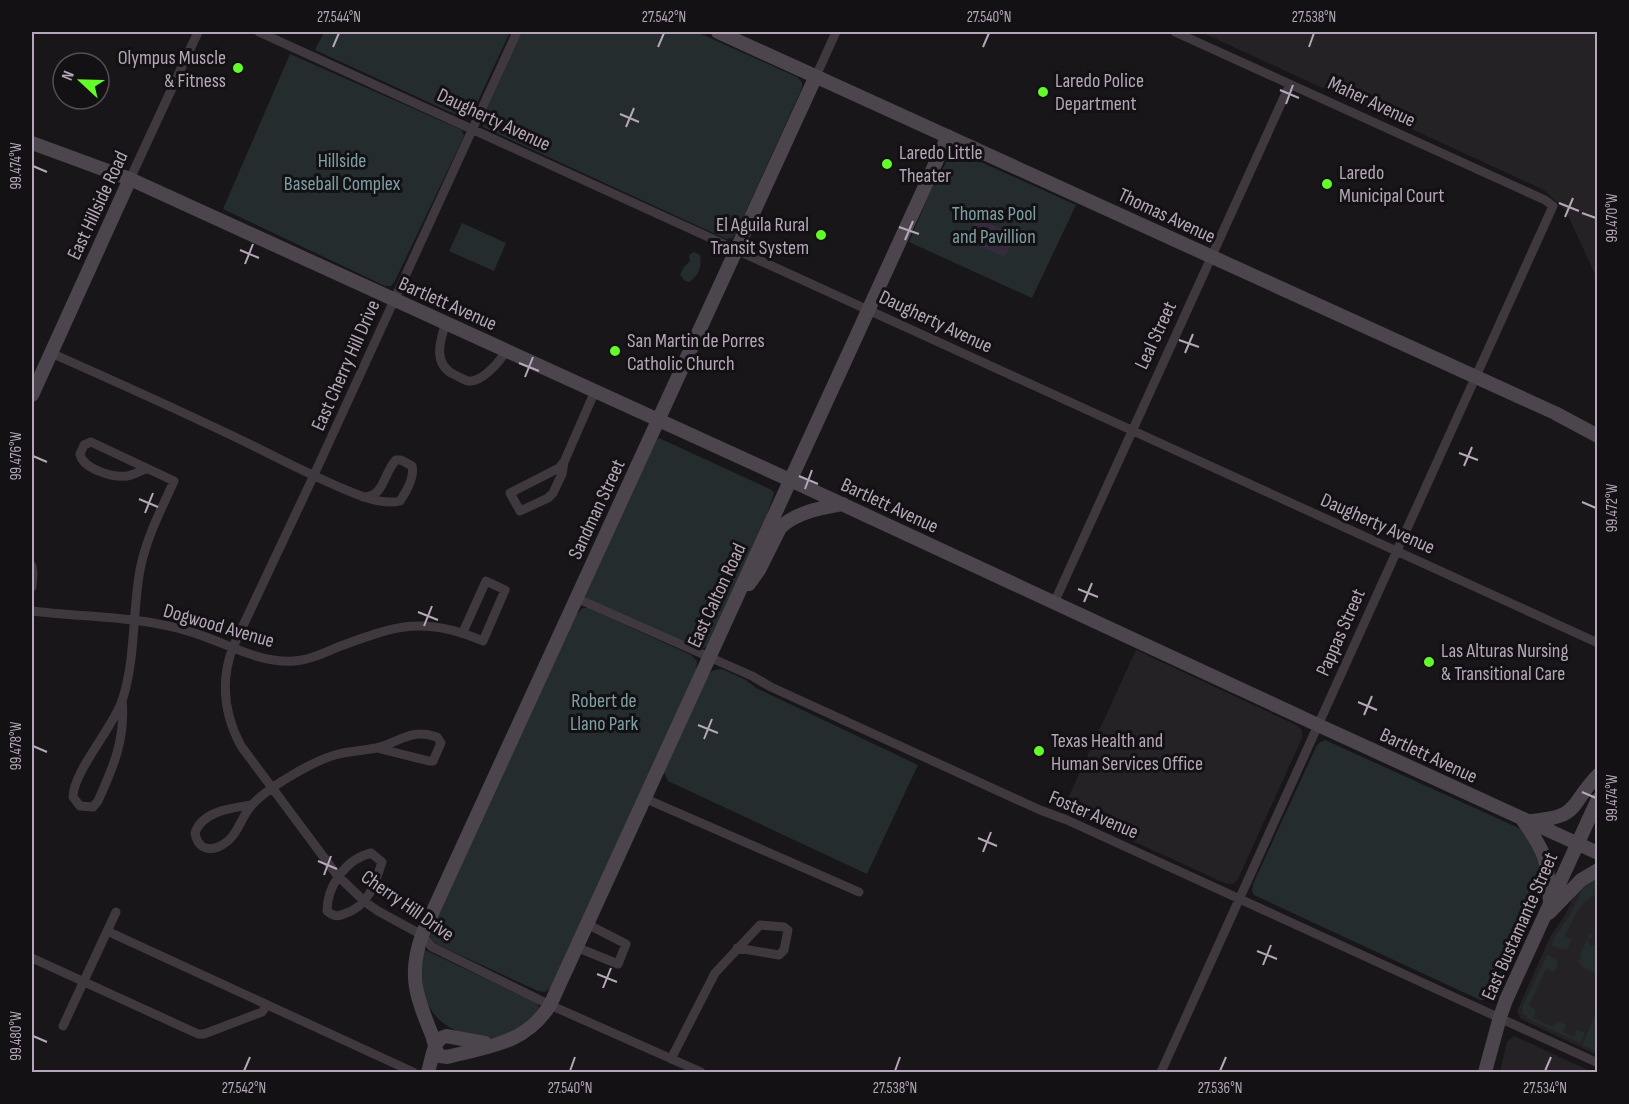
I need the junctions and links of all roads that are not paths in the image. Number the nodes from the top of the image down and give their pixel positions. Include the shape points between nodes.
1 (198, 32) edge
2 (259, 32) edge
3 (517, 32) edge
4 (718, 32) edge
5 (836, 32) edge
6 (1175, 32) edge
7 (816, 76) junction
8 (1290, 84) junction
9 (472, 129) junction
10 (948, 136) junction
11 (32, 143) edge
12 (130, 179) junction
13 (1553, 206) joint
14 (737, 249) junction
15 (1211, 257) junction
16 (394, 300) junction
17 (868, 310) junction
18 (446, 323) junction
19 (506, 351) junction
20 (51, 352) junction
21 (1475, 377) junction
22 (595, 391) junction
23 (32, 395) edge
24 (659, 420) junction
25 (1132, 430) junction
26 (1598, 436) edge
27 (564, 462) junction
28 (146, 469) junction
29 (315, 475) junction
30 (790, 480) junction
31 (363, 497) junction
32 (843, 504) junction
33 (1396, 551) junction
34 (32, 566) edge
35 (32, 587) edge
36 (576, 598) junction
37 (1054, 603) junction
38 (733, 604) junction
39 (32, 611) edge
40 (135, 621) junction
41 (463, 632) junction
42 (1598, 643) edge
43 (233, 647) junction
44 (708, 658) junction
45 (122, 700) junction
46 (1318, 725) junction
47 (377, 748) junction
48 (1598, 775) edge
49 (272, 790) junction
50 (644, 798) junction
51 (1598, 799) edge
52 (251, 805) junction
53 (1525, 820) junction
54 (1578, 844) junction
55 (1598, 852) edge
56 (1598, 870) edge
57 (337, 875) junction
58 (859, 892) dead end
59 (1238, 898) junction
60 (365, 902) junction
61 (1550, 903) junction
62 (116, 912) dead end
63 (1543, 919) junction
64 (587, 924) junction
65 (107, 932) junction
66 (422, 934) junction
67 (576, 947) junction
68 (737, 948) junction
69 (32, 958) edge
70 (83, 982) junction
71 (267, 1005) junction
72 (550, 1005) junction
73 (423, 1008) junction
74 (1500, 1017) junction
75 (63, 1026) dead end
76 (451, 1037) junction
77 (493, 1044) junction
78 (435, 1047) junction
79 (452, 1056) junction
80 (671, 1059) junction
81 (1598, 1063) edge
82 (413, 1072) edge
83 (428, 1072) edge
84 (437, 1072) edge
85 (701, 1072) edge
86 (1161, 1072) edge
87 (1485, 1072) edge

1 - 12 street, East Hillside Road
2 - 9 street, Daugherty Avenue
3 - 9 street, East Cherry Hill Drive
4 - 7 main road, Thomas Avenue
5 - 7 street, Sandman Street
6 - 8 street, Maher Avenue
7 - 10 main road, Thomas Avenue
7 - 14 main road, Sandman Street
8 - 13 street, Maher Avenue
8 - 15 street, Leal Street
9 - 14 street, Daugherty Avenue
9 - 16 street, East Cherry Hill Drive
10 - 15 main road, Thomas Avenue
10 - 17 main road, East Calton Road
11 - 12 main road, Bartlett Avenue
12 - 16 main road, Bartlett Avenue
12 - 20 main road, East Hillside Road
13 - 21 street, Pappas Street
14 - 17 street, Daugherty Avenue
14 - 24 main road, Sandman Street
15 - 21 main road, Thomas Avenue
15 - 25 street, Leal Street
16 - 18 main road, Bartlett Avenue
16 - 29 street, East Cherry Hill Drive
17 - 25 street, Daugherty Avenue
17 - 30 main road, East Calton Road
18 - 19 main road, Bartlett Avenue
18 - 19 street via 440,340 441,364 466,381 475,381 498,365
19 - 22 main road, Bartlett Avenue
20 - 23 main road, East Hillside Road
20 - 29 street
21 - 26 main road, Thomas Avenue
21 - 33 street, Pappas Street
22 - 24 main road, Bartlett Avenue
22 - 27 street
24 - 30 main road, Bartlett Avenue
24 - 36 main road, Sandman Street
25 - 33 street, Daugherty Avenue
25 - 37 street, Leal Street
27 - 27 street via 510,493 520,512 553,493
28 - 28 street via 91,442 80,453 85,463 109,474 128,476
28 - 40 street via 174,481 145,548
29 - 31 street
29 - 43 street, East Cherry Hill Drive
30 - 32 main road, Bartlett Avenue
30 - 38 main road, East Calton Road
31 - 31 street via 400,501 412,478 412,466 396,460 376,494
32 - 37 main road, Bartlett Avenue
32 - 38 main road via 820,508 784,523 759,570
33 - 42 street, Daugherty Avenue
33 - 46 street, Pappas Street
34 - 35 street
36 - 44 street, Foster Avenue
36 - 66 main road, Sandman Street
37 - 46 main road, Bartlett Avenue
38 - 44 main road, East Calton Road
39 - 40 street, Dogwood Avenue
40 - 43 street, Dogwood Avenue via 181,628
40 - 45 street via 130,671
41 - 41 street, Dogwood Avenue via 483,641 505,590 486,581
41 - 43 street, Dogwood Avenue via 426,625 394,628 296,661 266,659
43 - 49 street, Cherry Hill Drive via 224,685 232,730
44 - 50 main road, East Calton Road
44 - 59 street, Foster Avenue
45 - 45 street via 73,790 73,797 81,806 93,807 98,801 117,759 124,716
46 - 53 main road, Bartlett Avenue
46 - 59 street, Pappas Street
47 - 47 street via 433,761 441,743 437,737 416,733
47 - 49 street via 317,761
48 - 53 main road via 1566,813 1551,819
49 - 52 street
49 - 57 street, Cherry Hill Drive
50 - 58 street
50 - 64 main road, East Calton Road
51 - 54 main road, East Bustamante Street
52 - 52 street via 211,815 195,833 198,843 206,848 222,845 234,835
53 - 54 main road, Bartlett Avenue
53 - 61 main road via 1548,867
54 - 55 main road, Bartlett Avenue
54 - 61 main road, East Bustamante Street
56 - 63 main road via 1581,879
57 - 60 street, Cherry Hill Drive
57 - 60 street via 327,911 337,916
57 - 60 street via 364,854 377,856 382,862
59 - 74 street, Foster Avenue
59 - 86 street, Pappas Street
60 - 66 street, Cherry Hill Drive
61 - 63 main road, East Bustamante Street
62 - 65 street
63 - 74 main road, East Bustamante Street
64 - 67 main road, East Calton Road
64 - 67 street via 626,944 618,964
65 - 70 street
65 - 71 street
66 - 72 street, Cherry Hill Drive via 432,947
66 - 73 main road, Sandman Street via 413,972
67 - 72 main road, East Calton Road
68 - 68 street via 779,955 784,950 788,930 760,925
68 - 80 street via 715,973
69 - 70 street
70 - 71 street via 198,1034 262,1012
70 - 75 street
71 - 82 street
72 - 77 main road, East Calton Road via 530,1029 510,1042
72 - 80 street, Cherry Hill Drive
73 - 76 main road, Sandman Street
73 - 78 main road, Sandman Street
74 - 81 street, Foster Avenue
74 - 87 main road, East Bustamante Street
76 - 77 main road, East Calton Road
76 - 78 main road via 440,1038
76 - 79 main road via 456,1047
77 - 79 main road, East Calton Road
78 - 79 main road via 440,1056
78 - 83 main road
79 - 84 main road
80 - 85 street, Cherry Hill Drive

